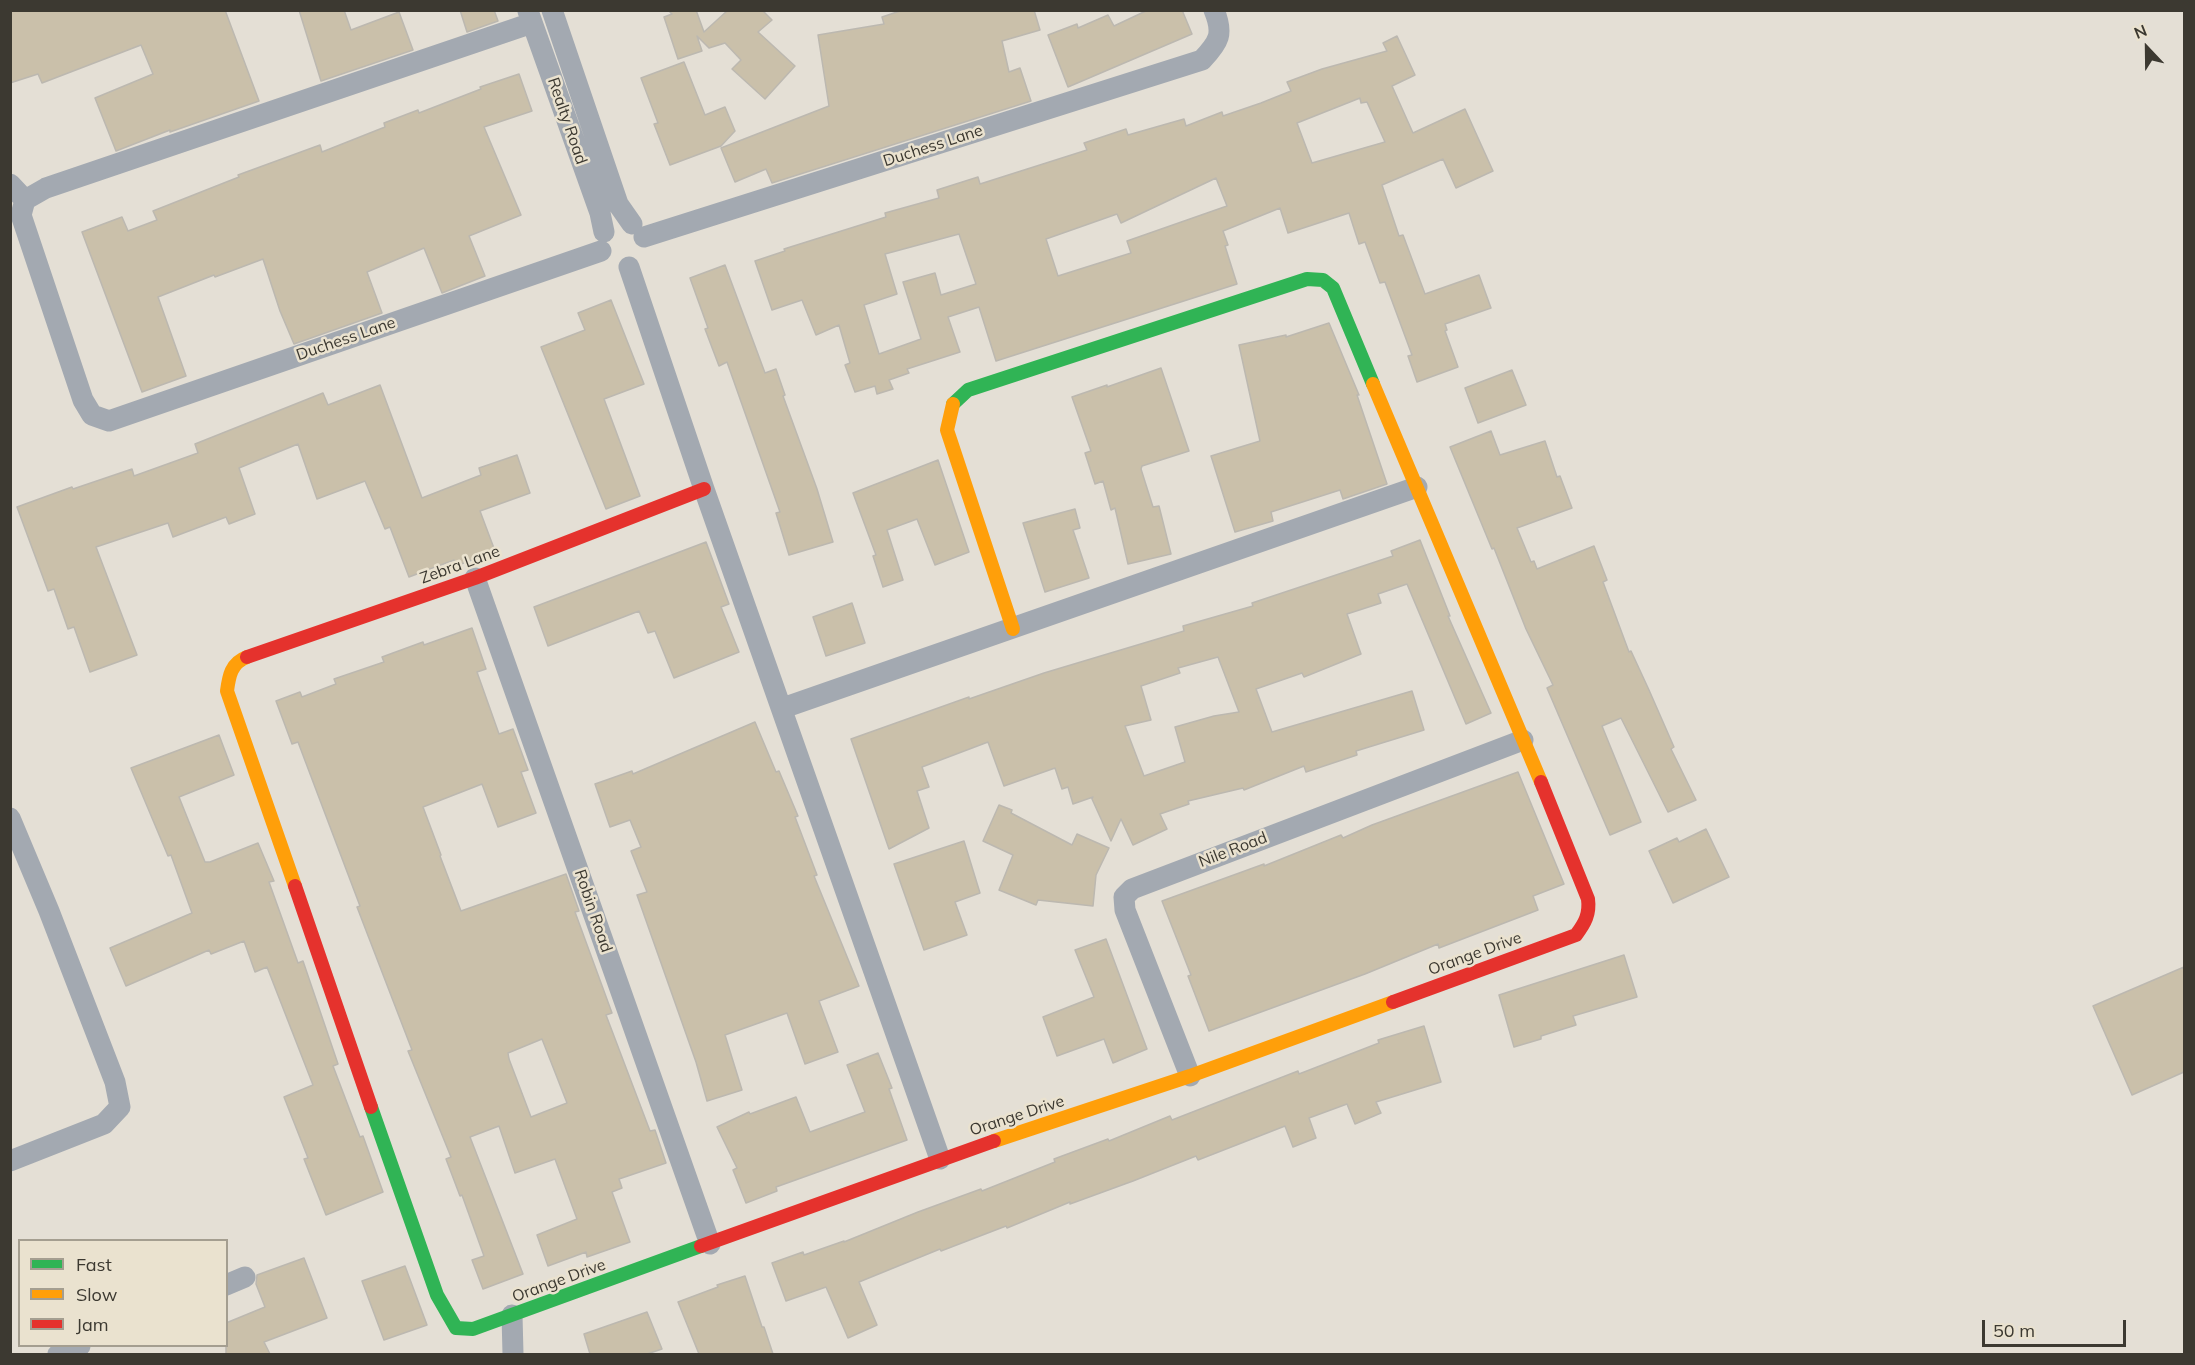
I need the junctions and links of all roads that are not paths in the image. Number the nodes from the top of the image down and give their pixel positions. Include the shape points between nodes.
1 (552, 10) edge
2 (1214, 10) edge
3 (530, 17) edge
4 (10, 184) edge
5 (25, 200) junction
6 (638, 231) junction
7 (603, 242) junction
8 (629, 267) junction
9 (1417, 488) junction
10 (704, 489) junction
11 (475, 578) junction
12 (1013, 629) junction
13 (783, 708) junction
14 (1523, 740) junction
15 (13, 831) edge
16 (1190, 1076) junction
17 (940, 1159) junction
18 (10, 1161) edge
19 (710, 1244) junction
20 (512, 1315) junction
21 (456, 1328) joint
22 (77, 1347) edge
23 (58, 1354) edge
24 (513, 1354) edge

1 - 6 street, Realty Road via 618,204
2 - 6 street, Duchess Lane via 1221,27 1216,46 1202,60
3 - 5 street via 46,188
3 - 7 street, Realty Road via 600,213
4 - 5 street
5 - 7 street, Duchess Lane via 21,215 83,400 92,415 109,421
6 - 7 street via 616,223
6 - 8 street via 645,249 640,261
7 - 8 street via 607,261 617,267
8 - 10 street
9 - 12 street
9 - 12 street via 1334,288 1323,280 1307,279 968,390 951,406 947,430
9 - 14 street
10 - 11 street, Zebra Lane
10 - 13 street
11 - 19 street, Robin Road
11 - 21 street, Zebra Lane via 242,659 229,672 226,691 437,1294
12 - 13 street
13 - 17 street
14 - 16 street, Nile Road via 1132,888 1124,897 1125,910
14 - 16 street, Orange Drive via 1590,905 1590,915 1576,935
15 - 18 street via 49,911 115,1082 120,1107 104,1124
16 - 17 street, Orange Drive
17 - 19 street, Orange Drive
19 - 20 street, Orange Drive
20 - 21 street, Orange Drive via 473,1329
20 - 24 street
22 - 23 street

